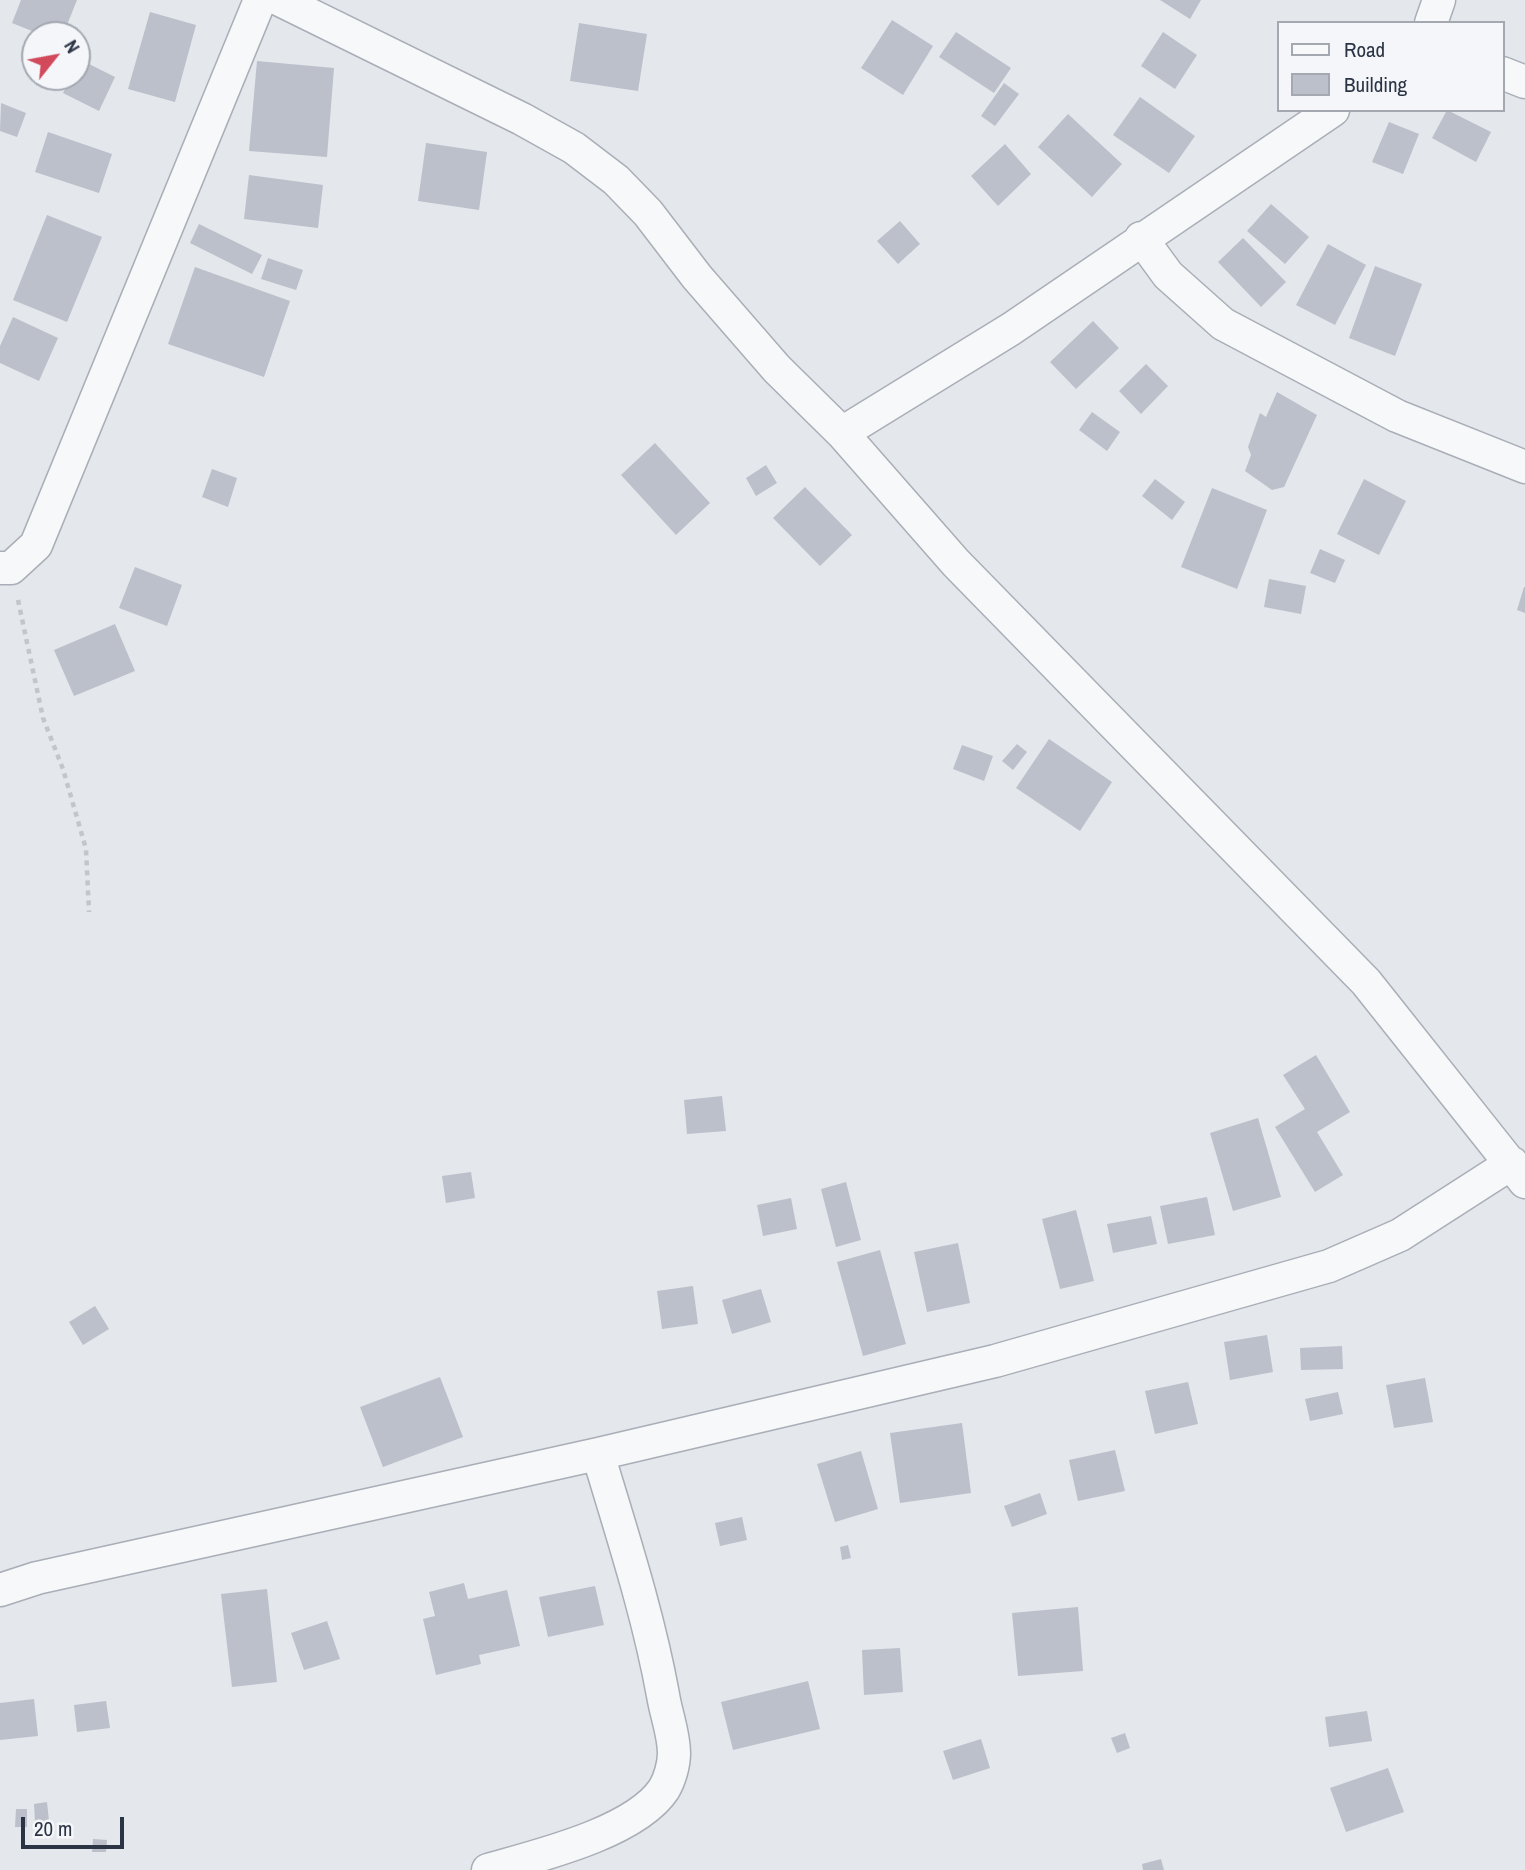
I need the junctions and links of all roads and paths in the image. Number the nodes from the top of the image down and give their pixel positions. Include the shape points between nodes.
1 (260, 0) edge
2 (280, 0) edge
3 (1439, 0) edge
4 (1432, 21) edge
5 (1504, 75) edge
6 (1525, 82) edge
7 (1330, 112) edge
8 (1141, 238) junction
9 (842, 433) junction
10 (1525, 467) edge
11 (6, 568) edge
12 (89, 912) dead end
13 (1518, 1173) edge
14 (598, 1454) junction
15 (0, 1590) edge
16 (488, 1870) edge

1 - 11 street via 36,545
2 - 9 street via 522,119 598,163 648,213 777,369
3 - 4 street
5 - 6 street
7 - 8 street
8 - 9 street via 1011,329
8 - 10 street via 1168,275 1223,324 1397,416
9 - 13 street via 956,563 1366,982
11 - 12 path via 43,718 86,849
13 - 14 street via 1401,1235 1329,1266 995,1361
14 - 15 street
14 - 16 street via 652,1632 674,1751 671,1772 664,1790 607,1832

